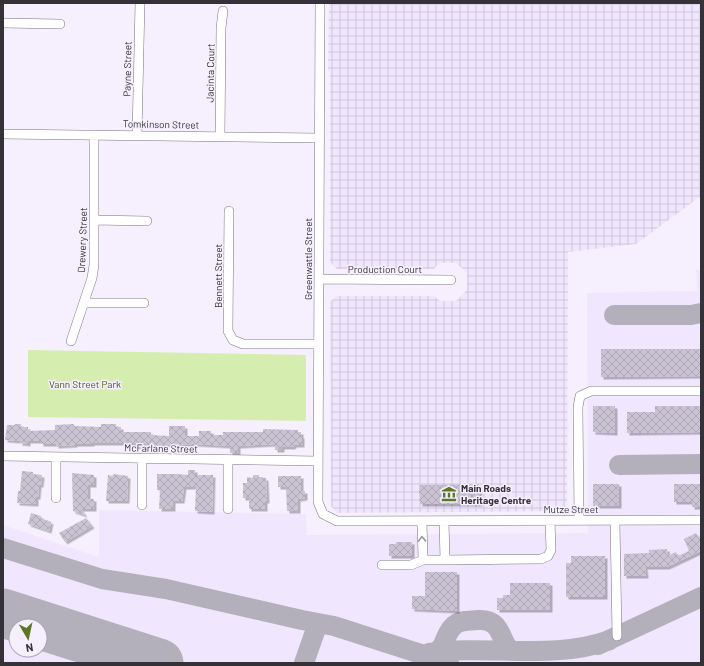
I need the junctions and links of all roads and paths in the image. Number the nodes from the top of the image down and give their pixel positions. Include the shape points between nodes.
1 (140, 3) edge
2 (320, 3) edge
3 (223, 11) dead end
4 (3, 23) edge
5 (60, 24) dead end
6 (3, 134) edge
7 (137, 134) junction
8 (94, 135) junction
9 (220, 136) junction
10 (319, 138) junction
11 (229, 211) dead end
12 (94, 220) junction
13 (146, 221) dead end
14 (319, 279) junction
15 (451, 280) dead end
16 (84, 303) junction
17 (144, 304) dead end
18 (71, 341) dead end
19 (318, 344) junction
20 (701, 391) edge
21 (3, 456) edge
22 (56, 457) junction
23 (142, 458) junction
24 (228, 460) junction
25 (318, 461) junction
26 (56, 498) dead end
27 (142, 506) dead end
28 (228, 509) dead end
29 (323, 514) joint
30 (550, 520) junction
31 (579, 520) junction
32 (700, 520) dead end
33 (422, 521) junction
34 (444, 521) junction
35 (615, 521) junction
36 (423, 560) junction
37 (445, 560) junction
38 (382, 565) dead end
39 (617, 636) dead end

1 - 7 street, Payne Street
2 - 10 street, Greenwattle Street
3 - 9 street, Jacinta Court
4 - 5 street
6 - 8 street, Tomkinson Street
7 - 8 street, Tomkinson Street
7 - 9 street, Tomkinson Street
8 - 12 street, Drewery Street
9 - 10 street, Tomkinson Street
10 - 14 street, Greenwattle Street
11 - 19 street, Bennett Street via 228,331 233,340 243,344
12 - 13 street
12 - 16 street, Drewery Street via 94,265
14 - 15 street, Production Court
14 - 19 street, Greenwattle Street
16 - 17 street
16 - 18 street, Drewery Street
19 - 25 street, Greenwattle Street
20 - 31 street via 591,391 580,396
21 - 22 street, McFarlane Street
22 - 23 street, McFarlane Street
22 - 26 street
23 - 24 street, McFarlane Street
23 - 27 street
24 - 25 street, McFarlane Street
24 - 28 street
25 - 29 street, Greenwattle Street via 318,502
29 - 33 street, Mutze Street via 337,521
30 - 31 street, Mutze Street
30 - 34 street, Mutze Street
30 - 37 street via 551,550 548,556 541,559
31 - 35 street, Mutze Street
32 - 35 street, Mutze Street
33 - 34 street, Mutze Street
36 -> 33 street
34 - 37 street
35 - 39 street
36 - 37 street
36 - 38 street via 411,565

